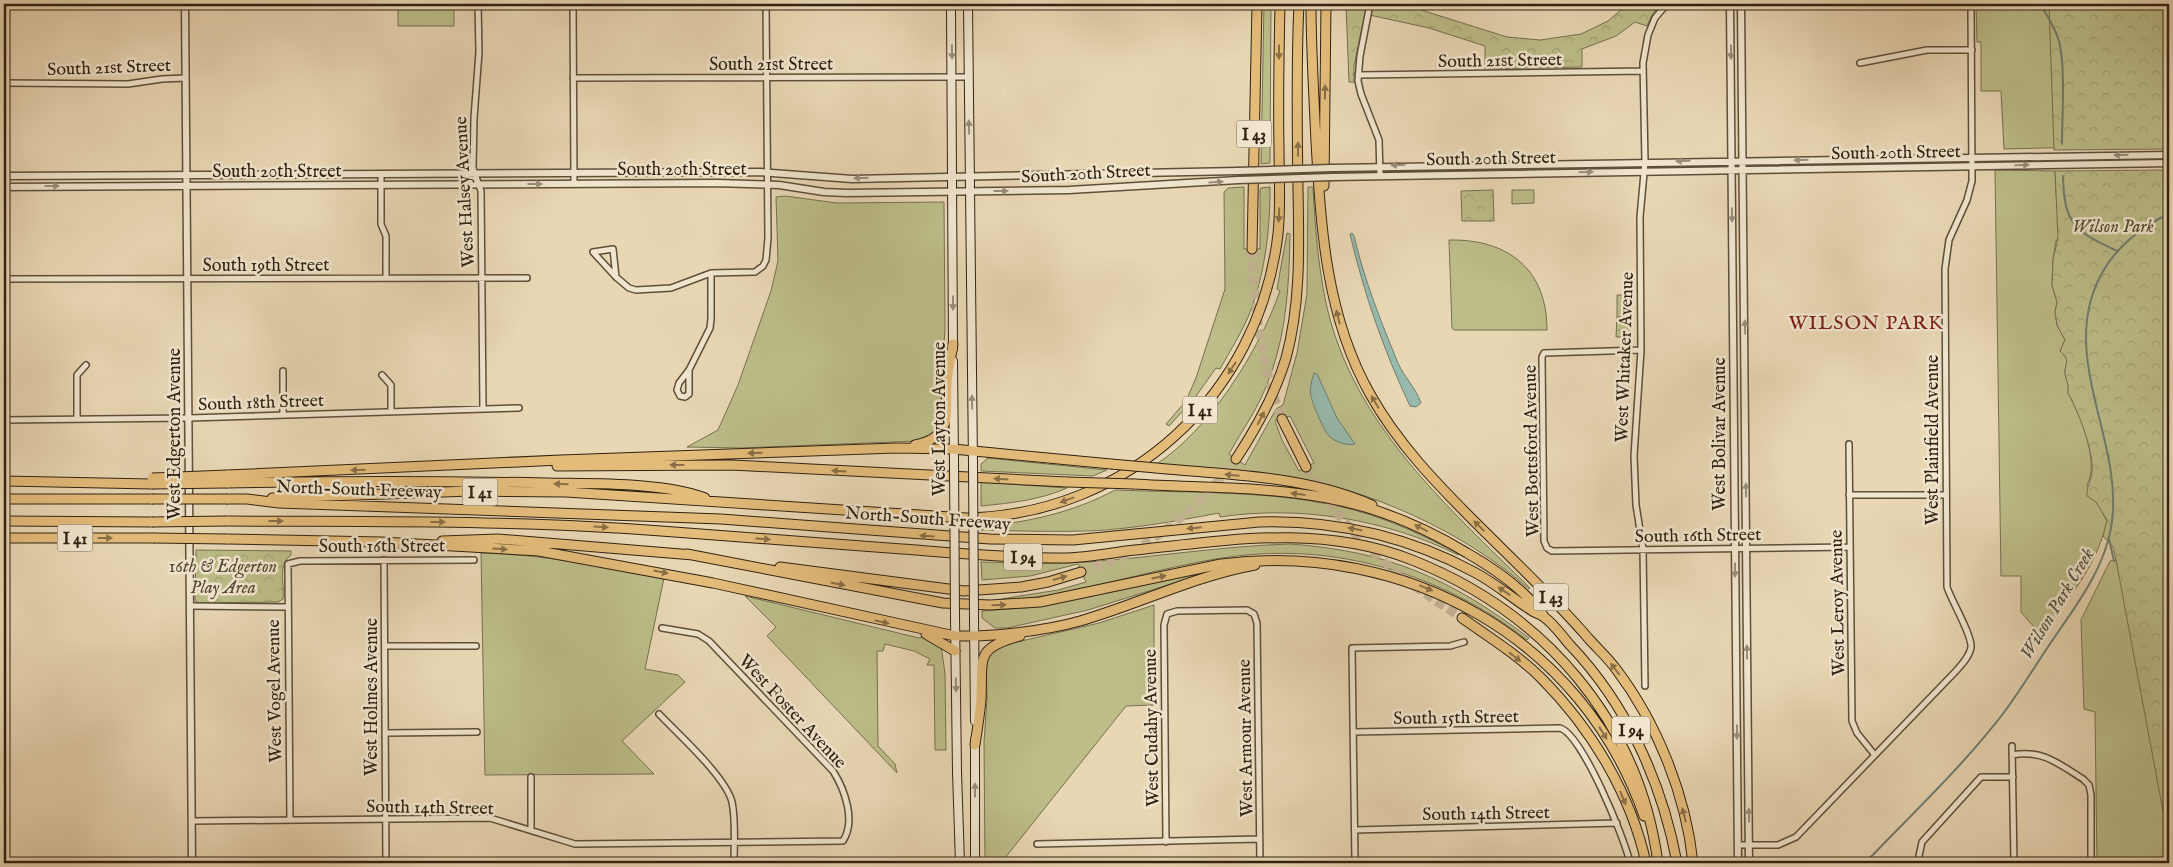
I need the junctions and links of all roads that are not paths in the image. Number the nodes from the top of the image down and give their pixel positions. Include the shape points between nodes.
1 (185, 4) edge
2 (478, 4) edge
3 (573, 4) edge
4 (766, 4) edge
5 (951, 4) edge
6 (968, 4) edge
7 (1251, 4) edge
8 (1257, 4) edge
9 (1280, 4) edge
10 (1299, 4) edge
11 (1311, 4) edge
12 (1326, 4) edge
13 (1370, 4) edge
14 (1667, 4) edge
15 (1730, 4) edge
16 (1742, 4) edge
17 (1971, 4) edge
18 (1256, 18) junction
19 (1972, 50) junction
20 (1860, 63) dead end
21 (1643, 72) junction
22 (1358, 75) junction
23 (968, 77) junction
24 (186, 78) junction
25 (573, 78) junction
26 (767, 78) junction
27 (952, 78) junction
28 (4, 83) edge
29 (2169, 155) edge
30 (1974, 157) junction
31 (1743, 160) junction
32 (1732, 161) junction
33 (1645, 162) junction
34 (2169, 163) edge
35 (1380, 166) junction
36 (1974, 166) junction
37 (1743, 169) junction
38 (1732, 170) junction
39 (1643, 171) junction
40 (1188, 172) junction
41 (574, 173) junction
42 (767, 173) junction
43 (381, 174) junction
44 (475, 174) junction
45 (187, 175) junction
46 (1380, 175) junction
47 (4, 176) edge
48 (952, 176) junction
49 (970, 176) junction
50 (1189, 183) junction
51 (480, 184) junction
52 (574, 184) junction
53 (381, 185) junction
54 (768, 185) junction
55 (187, 186) junction
56 (4, 187) edge
57 (970, 191) junction
58 (953, 192) junction
59 (1321, 211) junction
60 (1252, 249) tunnel mouth
61 (711, 273) junction
62 (616, 277) junction
63 (386, 278) junction
64 (482, 278) junction
65 (527, 278) dead end
66 (4, 279) edge
67 (188, 279) junction
68 (953, 344) junction
69 (1641, 350) junction
70 (86, 365) dead end
71 (689, 370) junction
72 (283, 371) dead end
73 (382, 375) dead end
74 (519, 408) dead end
75 (483, 409) junction
76 (391, 412) junction
77 (284, 414) junction
78 (189, 418) junction
79 (1282, 418) tunnel mouth
80 (77, 419) junction
81 (4, 420) edge
82 (1848, 444) dead end
83 (896, 448) junction
84 (953, 448) junction
85 (973, 450) junction
86 (1236, 460) tunnel mouth
87 (454, 466) junction
88 (1306, 468) tunnel mouth
89 (227, 479) junction
90 (4, 481) edge
91 (1849, 495) junction
92 (1946, 495) junction
93 (4, 499) edge
94 (247, 499) junction
95 (712, 501) junction
96 (1380, 512) junction
97 (4, 521) edge
98 (4, 538) edge
99 (382, 542) junction
100 (1850, 547) junction
101 (1547, 548) joint
102 (1735, 548) junction
103 (1746, 548) junction
104 (1643, 550) junction
105 (687, 554) junction
106 (384, 560) junction
107 (474, 560) dead end
108 (289, 562) joint
109 (1322, 564) junction
110 (1081, 572) tunnel mouth
111 (190, 606) junction
112 (287, 606) junction
113 (1167, 614) joint
114 (1545, 617) junction
115 (1462, 618) tunnel mouth
116 (662, 628) dead end
117 (917, 630) junction
118 (1039, 630) junction
119 (955, 636) junction
120 (975, 637) junction
121 (1464, 642) dead end
122 (384, 646) junction
123 (476, 646) dead end
124 (955, 651) junction
125 (1645, 686) dead end
126 (1736, 697) junction
127 (1748, 697) junction
128 (659, 714) dead end
129 (477, 732) dead end
130 (1353, 732) junction
131 (386, 733) junction
132 (975, 745) junction
133 (2012, 746) dead end
134 (1874, 754) junction
135 (2012, 755) junction
136 (531, 777) dead end
137 (2013, 777) junction
138 (290, 820) junction
139 (386, 820) junction
140 (193, 821) junction
141 (1617, 823) junction
142 (531, 830) junction
143 (1355, 830) junction
144 (1259, 839) junction
145 (843, 842) joint
146 (1166, 842) junction
147 (734, 843) junction
148 (1037, 844) dead end
149 (1738, 845) junction
150 (1749, 845) junction
151 (1658, 860) edge
152 (192, 863) edge
153 (386, 863) edge
154 (734, 863) edge
155 (960, 863) edge
156 (975, 863) edge
157 (1260, 863) edge
158 (1355, 863) edge
159 (1630, 863) edge
160 (1646, 863) edge
161 (1677, 863) edge
162 (1693, 863) edge
163 (1738, 863) edge
164 (1749, 863) edge
165 (1920, 863) edge
166 (2014, 863) edge
167 (2091, 863) edge

1 - 24 street, West Edgerton Avenue
2 - 44 street, West Halsey Avenue via 479,52 473,127
3 - 25 street
4 - 26 street
5 -> 27 main road, West Layton Avenue
6 - 23 main road, West Layton Avenue
7 - 18 highway via 1251,12
8 - 18 highway, I 43
9 -> 95 highway, I 41 via 1279,215 1269,281 1251,333 1235,363 1218,389 1178,434 1144,461 1092,490 1046,508 998,517 966,518
86 -> 10 highway via 1275,390 1295,314 1299,268
11 - 59 highway, I 43
59 -> 12 highway
13 - 22 street
14 - 21 street, West Whitaker Avenue via 1655,18 1648,34
15 -> 32 street, West Bolivar Avenue
16 - 31 street, West Bolivar Avenue
17 - 19 street, West Plainfield Avenue
18 - 60 highway, I 43
19 - 20 street via 1927,50
19 - 30 street, West Plainfield Avenue
21 - 22 street, South 21st Street
21 - 33 street, West Whitaker Avenue
22 - 35 street via 1361,94 1379,140
23 - 27 street, South 21st Street
49 -> 23 main road, West Layton Avenue
24 - 28 street, South 21st Street via 128,84
24 - 45 street, West Edgerton Avenue
25 - 26 street, South 21st Street
25 - 41 street
26 - 27 street, South 21st Street
26 - 42 street
27 - 48 main road, West Layton Avenue
29 -> 30 street, South 20th Street
30 -> 31 street, South 20th Street
30 - 36 street, West Plainfield Avenue
31 - 32 street, South 20th Street
31 - 37 street, West Bolivar Avenue
32 -> 33 street, South 20th Street
32 - 38 street, West Bolivar Avenue
33 -> 35 street, South 20th Street
33 - 39 street, West Whitaker Avenue
36 -> 34 street, South 20th Street
35 - 40 street, South 20th Street, bridge
35 - 46 street
36 - 37 street, South 20th Street
36 - 92 street, West Plainfield Avenue via 1967,200 1947,248
37 - 38 street, South 20th Street
103 -> 37 street, West Bolivar Avenue
38 - 39 street, South 20th Street
38 -> 102 street, West Bolivar Avenue
46 -> 39 street, South 20th Street
39 - 69 street, West Whitaker Avenue
40 - 49 street, South 20th Street
40 - 50 street
41 - 42 street, South 20th Street
41 - 44 street, South 20th Street
41 - 52 street
48 -> 42 street, South 20th Street via 836,178
42 - 54 street
43 - 44 street, South 20th Street
43 - 45 street, South 20th Street
43 - 53 street
44 - 51 street, West Halsey Avenue
45 - 47 street, South 20th Street
45 - 55 street, West Edgerton Avenue
50 -> 46 street, South 20th Street, bridge
48 - 49 street, South 20th Street
48 - 58 main road, West Layton Avenue
49 - 57 main road, West Layton Avenue
57 -> 50 street, South 20th Street via 1069,190
51 -> 52 street, South 20th Street
51 - 53 street, South 20th Street
51 - 64 street, West Halsey Avenue
52 - 54 street, South 20th Street
53 - 55 street, South 20th Street
53 - 63 street
54 - 58 street, South 20th Street via 832,192
54 - 61 street via 768,238 763,266 755,272
56 -> 55 street, South 20th Street
55 - 67 street, West Edgerton Avenue
57 - 58 street, South 20th Street
85 -> 57 main road, West Layton Avenue
58 -> 68 main road, West Layton Avenue
162 -> 59 highway, I 43 via 1676,783 1637,702 1615,668 1566,613 1426,473 1402,445 1370,393 1340,324 1327,269
61 - 62 street via 671,288 647,290 629,288
61 - 71 street via 710,328
62 - 62 street via 613,249 593,252 599,258
63 - 64 street, South 19th Street
63 - 67 street, South 19th Street
64 - 65 street, South 19th Street
64 - 75 street, West Halsey Avenue
66 - 67 street, South 19th Street
67 - 78 street, West Edgerton Avenue
68 - 83 highway via 947,383 946,424 941,432 926,442
68 - 84 main road, West Layton Avenue
69 - 101 street, West Bottsford Avenue via 1544,353 1544,541
69 - 104 street, West Whitaker Avenue via 1634,456 1636,505
70 - 80 street via 78,375
71 - 71 street via 689,394 680,396 678,383
72 - 77 street
73 - 76 street via 391,385
74 - 75 street, South 18th Street
75 - 76 street, South 18th Street
76 - 77 street, South 18th Street
77 - 78 street, South 18th Street
78 - 80 street, South 18th Street
78 - 111 street, West Edgerton Avenue
79 - 88 highway
80 - 81 street, South 18th Street
82 - 91 street, West Leroy Avenue
83 - 84 highway
83 -> 87 highway
84 - 85 highway
84 - 119 main road, West Layton Avenue, bridge
96 -> 85 highway, bridge via 1374,505 1361,500 1299,483
85 - 120 main road, West Layton Avenue, bridge
87 -> 89 highway
96 -> 87 highway, bridge via 1327,498 1296,494 1134,484 732,465
89 - 90 highway, bridge
95 -> 89 highway via 686,491 604,484
91 - 92 street
91 - 100 street, West Leroy Avenue
92 - 134 street, West Plainfield Avenue via 1947,587 1970,638 1971,648 1956,670
93 - 94 highway, North-South Freeway / I 41, bridge
94 - 95 highway, I 41 via 471,491 566,492
114 -> 94 highway, North-South Freeway / I 94 via 1475,573 1419,546 1362,530 1319,523 1259,522 1073,540 990,540 721,519 279,503
114 -> 96 highway via 1526,596 1487,564 1418,526
97 -> 151 highway, North-South Freeway / I 94, bridge via 527,523 977,555 1066,558 1264,537 1331,540 1376,549 1410,559 1471,588 1516,618 1565,662 1594,698 1617,735 1646,803
98 -> 99 highway, I 41, bridge
99 - 105 highway, I 41 via 498,539
99 -> 117 highway via 539,551 713,583
100 - 103 street, South 16th Street
100 - 134 street, West Leroy Avenue via 1852,721
101 - 104 street, South 16th Street via 1552,551
102 - 103 street, South 16th Street
102 - 104 street, South 16th Street
102 -> 126 street, West Bolivar Avenue
127 -> 103 street, West Bolivar Avenue
104 - 125 street, West Whitaker Avenue
105 -> 109 highway via 967,605 1040,602 1249,560
105 -> 110 highway, I 41 via 964,591 1021,587
106 - 107 street, South 16th Street
106 - 108 street, South 16th Street
106 - 122 street, West Holmes Avenue
108 - 112 street, West Vogel Avenue
109 - 118 highway via 1259,565 1229,570 1080,621
109 -> 151 highway via 1386,575 1424,586 1484,616 1537,654 1580,700 1602,730 1631,783
111 - 112 street
111 - 140 street, West Edgerton Avenue
112 - 138 street, West Vogel Avenue
113 - 144 street, West Armour Avenue via 1247,610 1254,614 1257,623
113 - 146 street, West Cudahy Avenue via 1164,625
114 - 161 highway, North-South Freeway / I 94 via 1586,661 1641,748 1662,798
115 -> 160 highway via 1540,677 1589,736 1622,795
116 - 145 street, West Foster Avenue via 702,636 833,771 843,789 847,806 848,834
117 - 119 highway
117 - 124 highway
118 - 120 highway
118 - 132 highway via 995,644 985,654 981,663 981,699
119 - 120 highway
119 - 124 main road, West Layton Avenue
120 - 132 main road, West Layton Avenue
121 - 130 street via 1450,646 1352,648
122 - 123 street
122 - 131 street, West Holmes Avenue
124 -> 155 main road, West Layton Avenue
126 - 127 street
126 -> 149 street, West Bolivar Avenue
150 -> 127 street, West Bolivar Avenue
128 - 147 street via 724,785 732,802
129 - 131 street
130 - 141 street, South 15th Street via 1560,728 1573,740 1604,793
130 - 143 street
131 - 139 street, West Holmes Avenue
156 -> 132 main road, West Layton Avenue
133 - 135 street
134 - 150 street via 1796,837 1778,845
135 - 137 street
135 - 167 street via 2038,754 2089,785
136 - 142 street
137 - 165 street via 1981,778 1922,842
137 - 166 street
138 - 139 street, South 14th Street
138 - 140 street, South 14th Street
139 - 142 street, South 14th Street via 490,818
139 - 153 street, West Holmes Avenue
140 - 152 street, West Edgerton Avenue
141 - 143 street, South 14th Street
141 - 159 street
142 - 147 street, South 14th Street via 575,844
143 - 158 street
144 - 146 street
144 - 157 street, West Armour Avenue
145 - 147 street, South 14th Street
146 - 148 street
147 - 154 street
149 - 150 street
149 - 163 street, West Bolivar Avenue
150 - 164 street, West Bolivar Avenue

